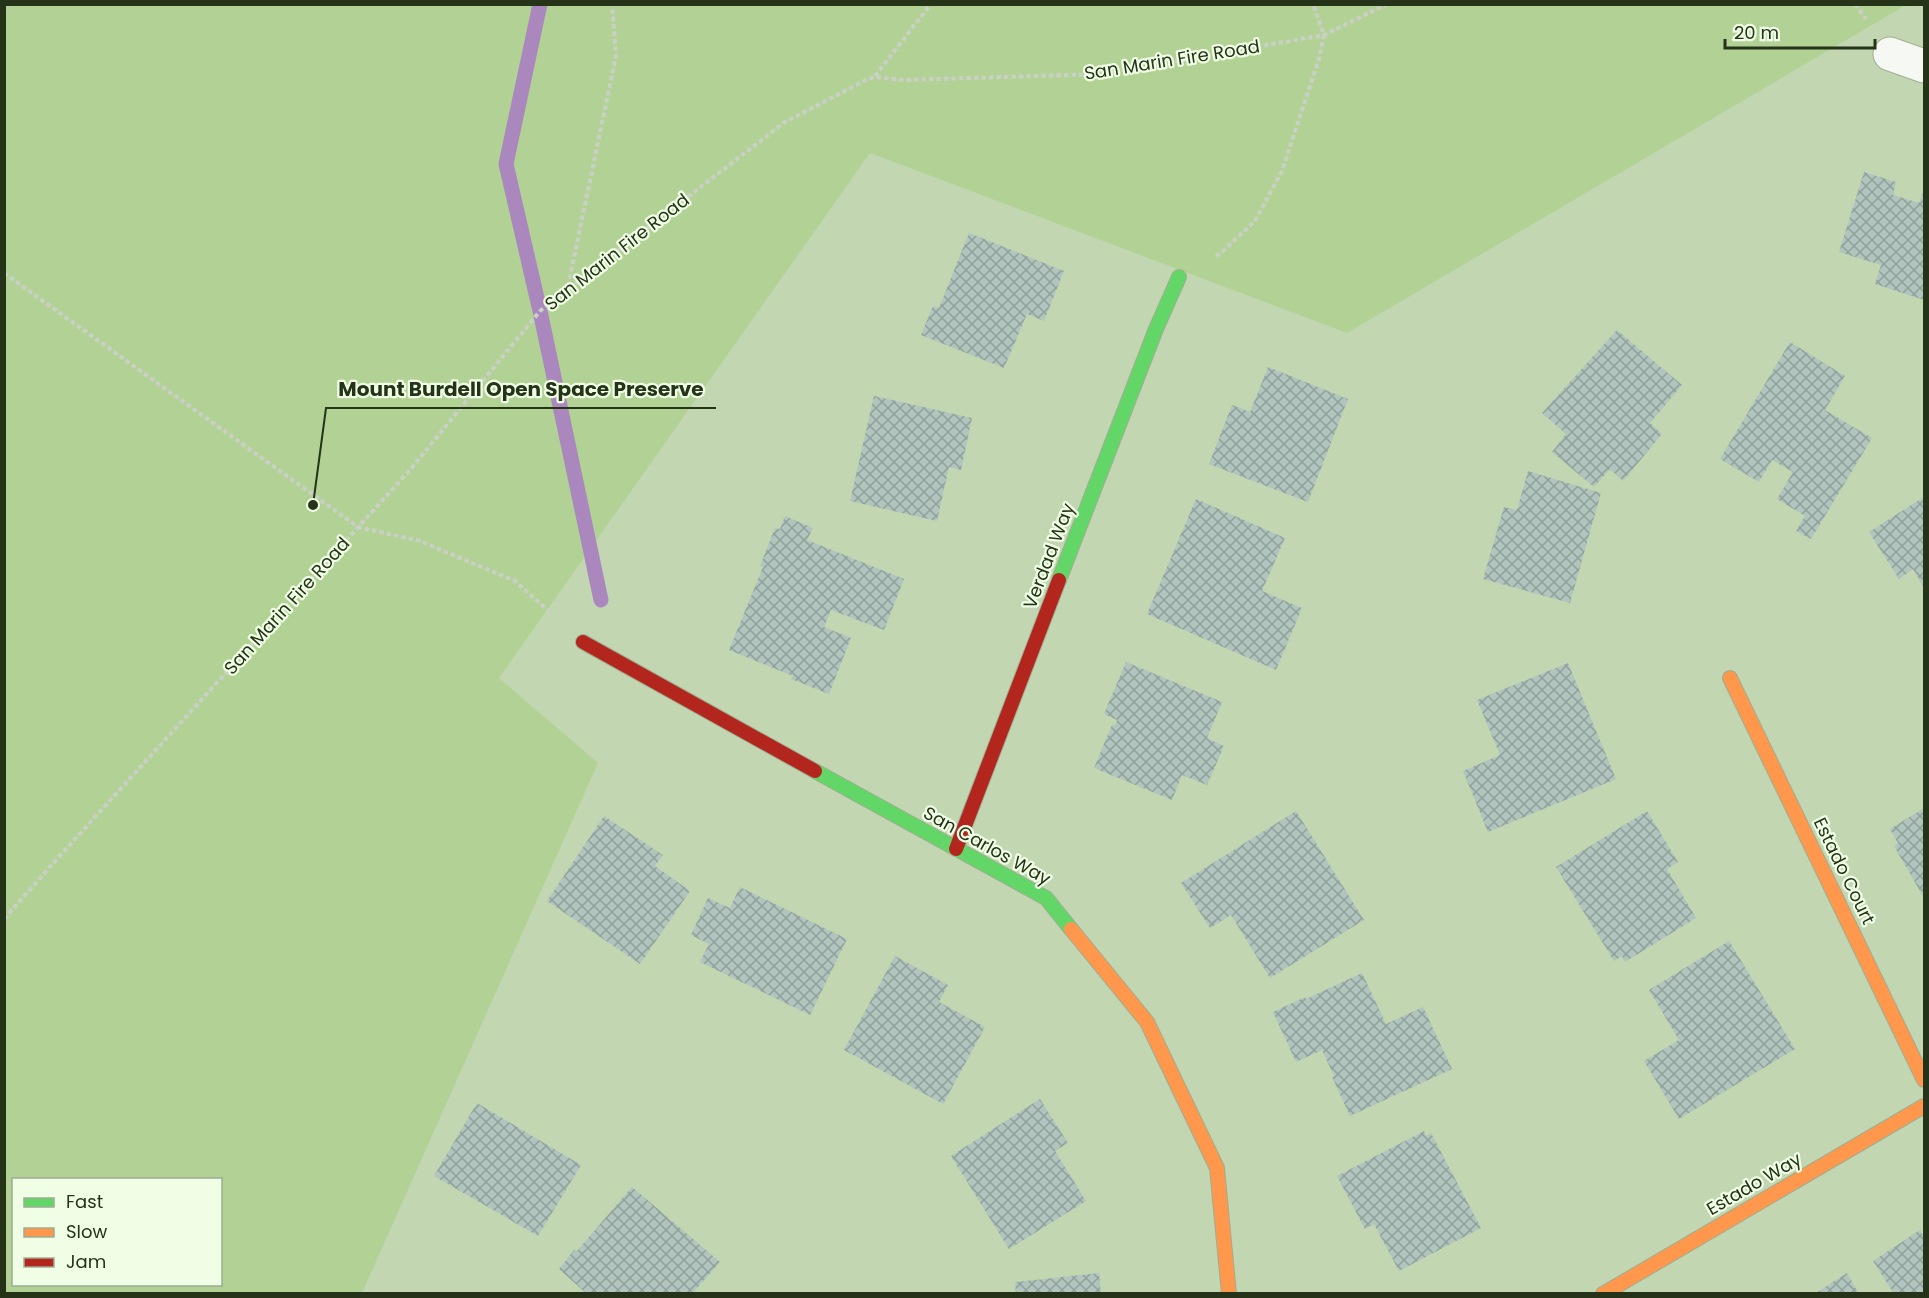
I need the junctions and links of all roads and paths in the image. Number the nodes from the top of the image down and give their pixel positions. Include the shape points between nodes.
1 (612, 4) edge
2 (931, 4) edge
3 (1313, 4) edge
4 (1387, 4) edge
5 (1324, 35) junction
6 (1890, 54) dead end
7 (1924, 66) edge
8 (875, 77) junction
9 (4, 273) edge
10 (1179, 278) joint
11 (568, 287) junction
12 (358, 527) junction
13 (583, 642) joint
14 (1730, 678) dead end
15 (956, 849) junction
16 (4, 919) edge
17 (1924, 1080) edge
18 (1924, 1106) edge
19 (1229, 1293) edge
20 (1602, 1293) edge

1 - 11 path via 616,56
2 - 8 path
3 - 5 path
4 - 5 path, San Marin Fire Road
5 - 8 path, San Marin Fire Road via 1103,74 904,80
5 - 10 path via 1282,171 1255,221 1223,251
6 - 7 street
8 - 11 path, San Marin Fire Road via 785,122
9 - 12 path
10 - 15 street, Verdad Way via 1155,329
11 - 12 path, San Marin Fire Road via 540,311 410,470
12 - 13 path via 420,541 515,581
12 - 16 path, San Marin Fire Road
13 - 15 street, San Carlos Way
14 - 17 street, Estado Court
15 - 19 street, San Carlos Way via 1046,898 1147,1022 1217,1168
18 - 20 street, Estado Way

